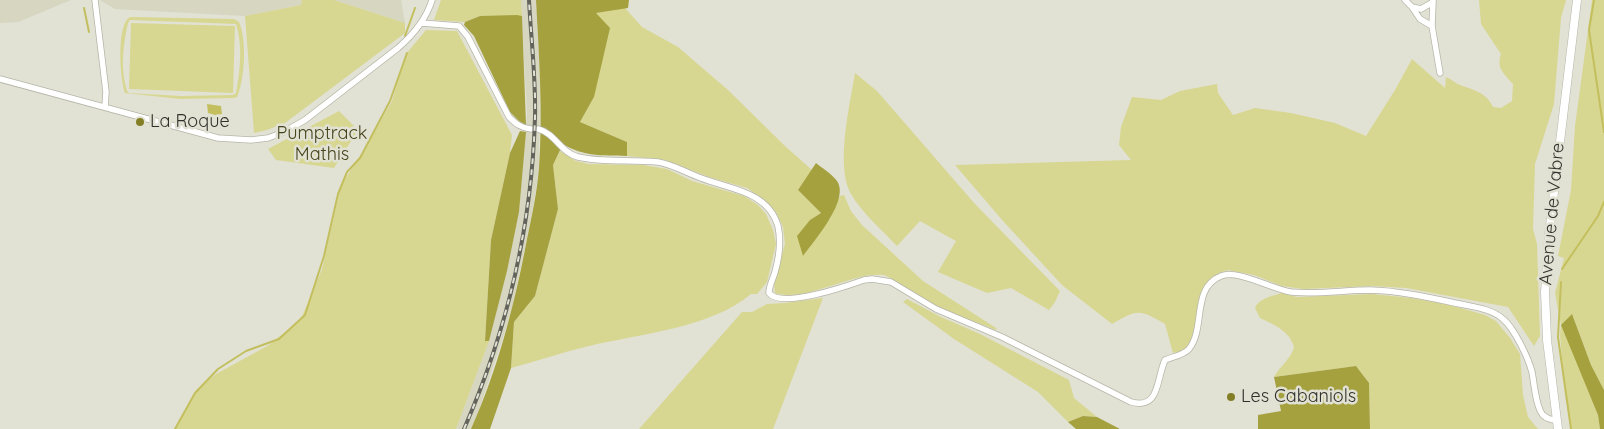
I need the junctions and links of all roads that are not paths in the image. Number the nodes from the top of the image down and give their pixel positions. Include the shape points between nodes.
1 (94, 0) edge
2 (432, 0) edge
3 (1405, 0) edge
4 (1577, 0) edge
5 (1433, 1) edge
6 (1412, 7) junction
7 (422, 23) junction
8 (1432, 26) junction
9 (1440, 73) dead end
10 (0, 79) edge
11 (105, 107) junction
12 (531, 129) dead end
13 (538, 129) dead end
14 (1557, 420) junction
15 (1558, 429) edge

1 - 11 street via 106,92
2 - 7 street
3 - 6 street
4 - 14 main road, Avenue de Vabre via 1545,292
5 - 6 street via 1421,9
5 - 8 street
6 - 8 street via 1420,19
7 - 11 street via 398,48 305,120 268,138 218,138
7 - 12 street via 459,26 468,37 509,117 516,125
8 - 9 street
10 - 11 street
13 - 14 street via 547,131 566,151 576,156 660,162 745,191 760,200 771,212 780,240 776,270 769,288 771,297 782,300 817,294 872,279 891,282 936,309 1002,337 1141,405 1156,392 1165,360 1187,351 1196,338 1203,296 1208,286 1221,276 1239,275 1278,290 1305,293 1371,290 1412,294 1488,310 1503,318 1517,337 1531,369 1542,414
14 - 15 main road, Avenue de Vabre

